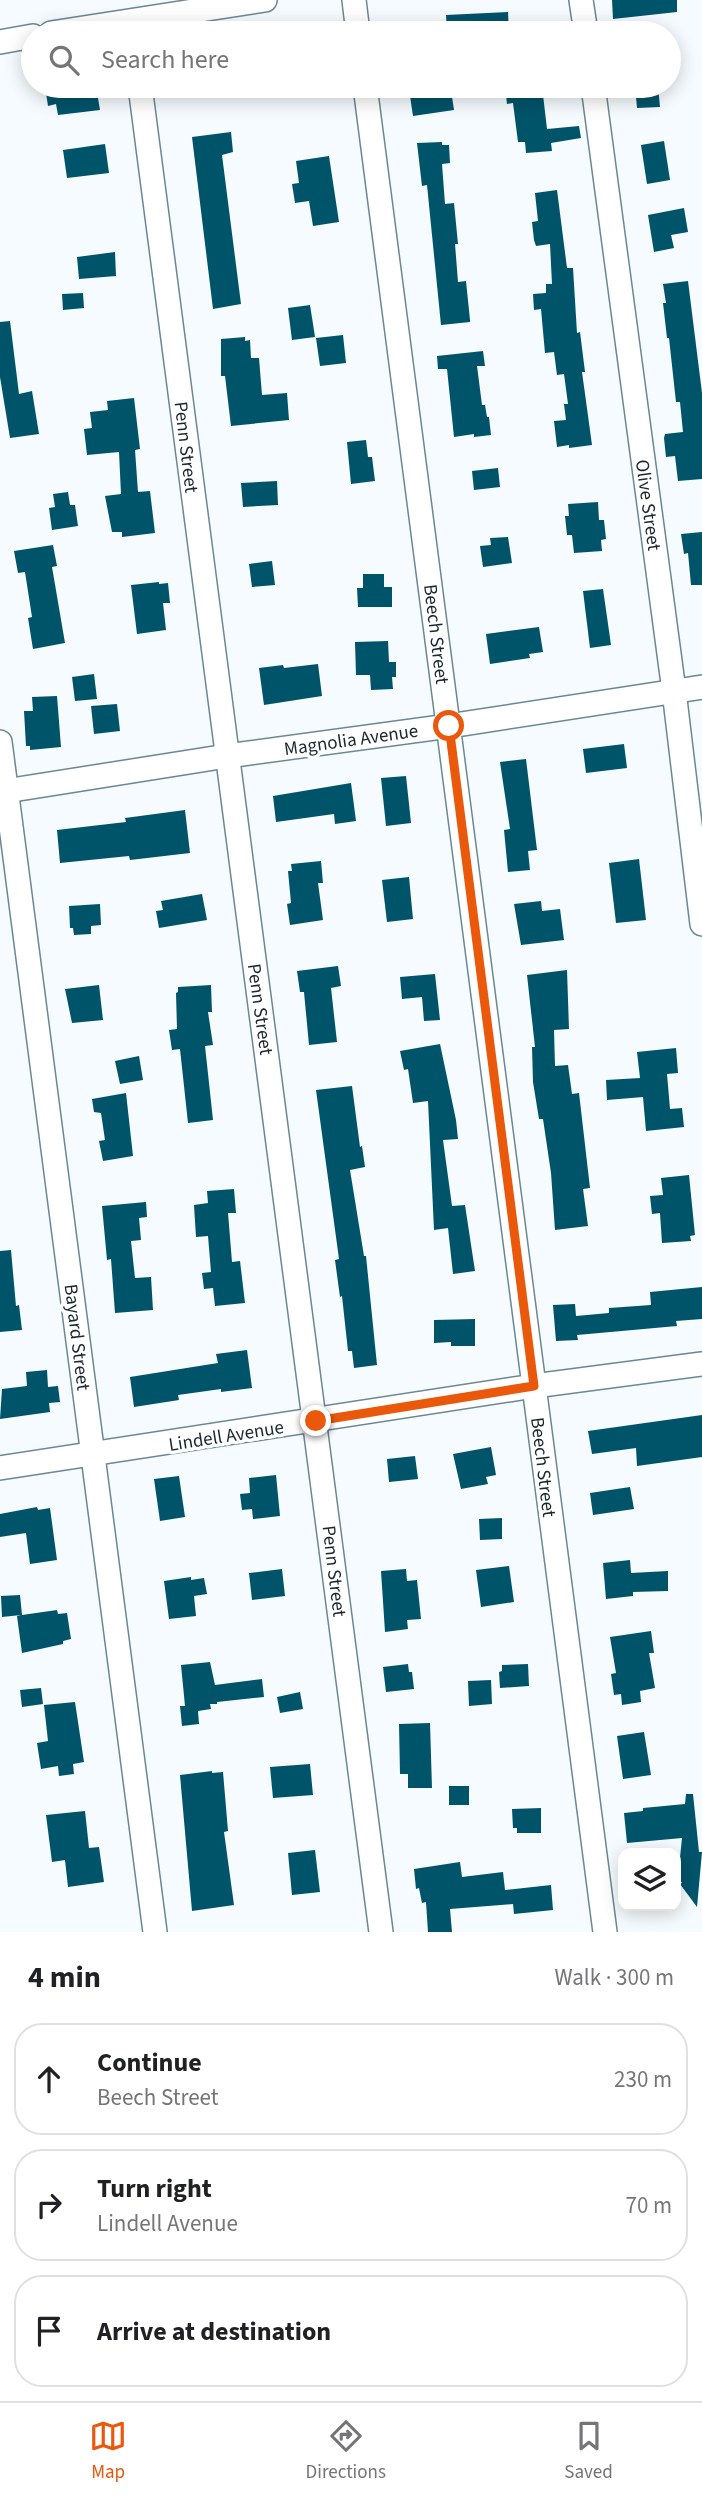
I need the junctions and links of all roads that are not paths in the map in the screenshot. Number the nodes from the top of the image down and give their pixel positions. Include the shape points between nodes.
1 (265, 0) edge
2 (354, 0) edge
3 (581, 0) edge
4 (211, 4) edge
5 (153, 21) edge
6 (357, 21) edge
7 (584, 21) edge
8 (21, 38) edge
9 (0, 41) edge
10 (142, 98) edge
11 (367, 98) edge
12 (595, 98) edge
13 (702, 687) edge
14 (674, 691) junction
15 (449, 726) junction
16 (0, 742) edge
17 (228, 755) junction
18 (3, 792) edge
19 (702, 924) edge
20 (702, 1364) edge
21 (534, 1386) junction
22 (316, 1421) junction
23 (93, 1455) junction
24 (0, 1468) edge
25 (155, 1932) edge
26 (382, 1932) edge
27 (605, 1932) edge

1 - 4 street
2 - 6 street
3 - 7 street
4 - 5 street
8 - 9 street
10 - 17 street, Penn Street
11 - 15 street, Beech Street
12 - 14 street, Olive Street
13 - 14 street, Magnolia Avenue
14 - 15 street, Magnolia Avenue
14 - 19 street, Olive Street
15 - 17 street, Magnolia Avenue
15 - 21 street, Beech Street
16 - 18 street, Bayard Street
17 - 18 street, Magnolia Avenue
17 - 22 street, Penn Street
18 - 23 street, Bayard Street
20 - 21 street, Lindell Avenue
21 - 22 street, Lindell Avenue
21 - 27 street, Beech Street
22 - 23 street, Lindell Avenue
22 - 26 street, Penn Street
23 - 24 street, Lindell Avenue
23 - 25 street, Bayard Street

